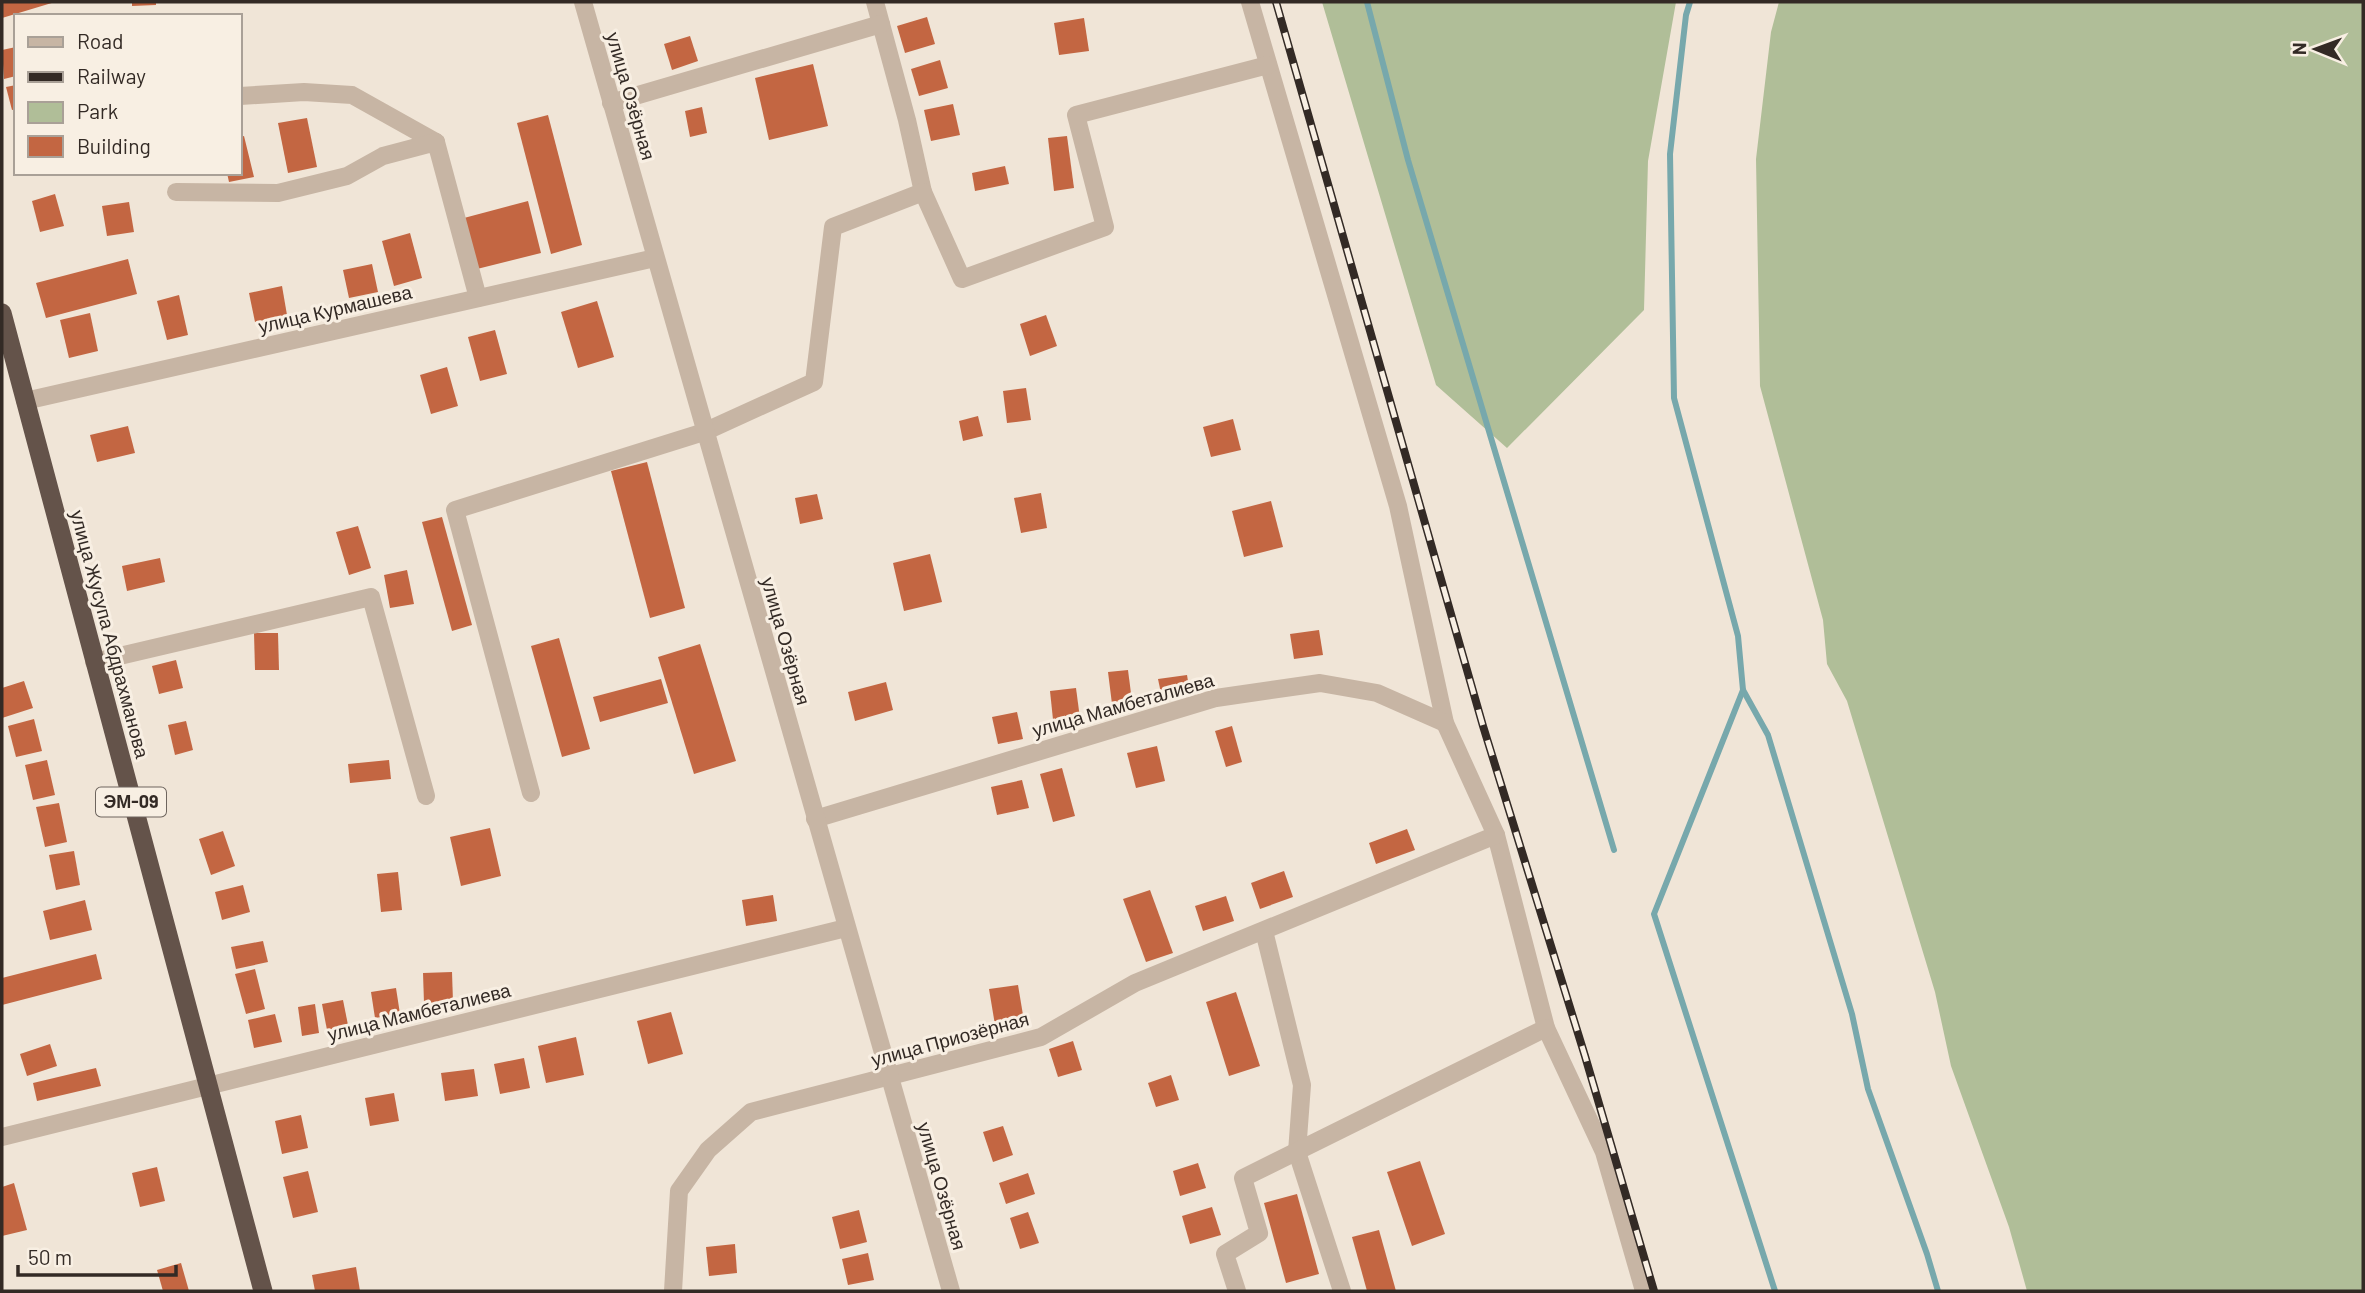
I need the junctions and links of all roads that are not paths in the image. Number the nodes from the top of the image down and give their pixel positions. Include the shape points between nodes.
1 (583, 2) edge
2 (874, 2) edge
3 (1250, 2) edge
4 (881, 24) junction
5 (1268, 65) junction
6 (242, 96) edge
7 (611, 103) junction
8 (436, 142) junction
9 (176, 192) dead end
10 (923, 192) junction
11 (655, 258) junction
12 (478, 298) junction
13 (2, 313) edge
14 (25, 401) junction
15 (704, 432) junction
16 (94, 662) junction
17 (1445, 723) junction
18 (531, 793) dead end
19 (426, 796) dead end
20 (815, 819) junction
21 (1496, 835) junction
22 (846, 928) junction
23 (1264, 931) junction
24 (1546, 1028) junction
25 (889, 1077) junction
26 (207, 1086) junction
27 (2, 1137) edge
28 (1297, 1152) junction
29 (263, 1291) edge
30 (673, 1291) edge
31 (951, 1291) edge
32 (1237, 1291) edge
33 (1342, 1291) edge
34 (1644, 1291) edge

1 - 7 street, улица Озёрная
2 - 4 street
3 - 5 street
4 - 7 street
4 - 10 street
5 - 10 street via 1076,115 1105,228 962,279
5 - 17 street via 1398,506
6 - 8 street via 352,95
7 - 11 street, улица Озёрная
8 - 9 street via 383,156 347,176 278,193
8 - 12 street
10 - 15 street via 833,227 814,382
11 - 12 street, улица Курмашева
11 - 15 street, улица Озёрная
12 - 14 street, улица Курмашева
13 - 14 highway, улица Жусупа Абдрахманова / ЭМ-09
14 - 16 highway, улица Жусупа Абдрахманова / ЭМ-09
15 - 18 street via 455,510
15 - 20 street, улица Озёрная
16 - 19 street via 371,597
16 - 26 highway, улица Жусупа Абдрахманова / ЭМ-09
17 - 20 street, улица Мамбеталиева via 1377,693 1320,683 1216,698
17 - 21 street
20 - 22 street, улица Озёрная
21 - 23 street, улица Приозёрная
21 - 24 street
22 - 25 street, улица Озёрная
22 - 26 street, улица Мамбеталиева
23 - 25 street, улица Приозёрная via 1135,983 1041,1037
23 - 28 street via 1302,1085
24 - 28 street
24 - 34 street via 1604,1152
25 - 30 street, улица Приозёрная via 751,1112 708,1150 679,1191
25 - 31 street, улица Озёрная
26 - 27 street, улица Мамбеталиева
26 - 29 highway, улица Жусупа Абдрахманова / ЭМ-09
28 - 32 street via 1243,1178 1259,1233 1225,1254
28 - 33 street

